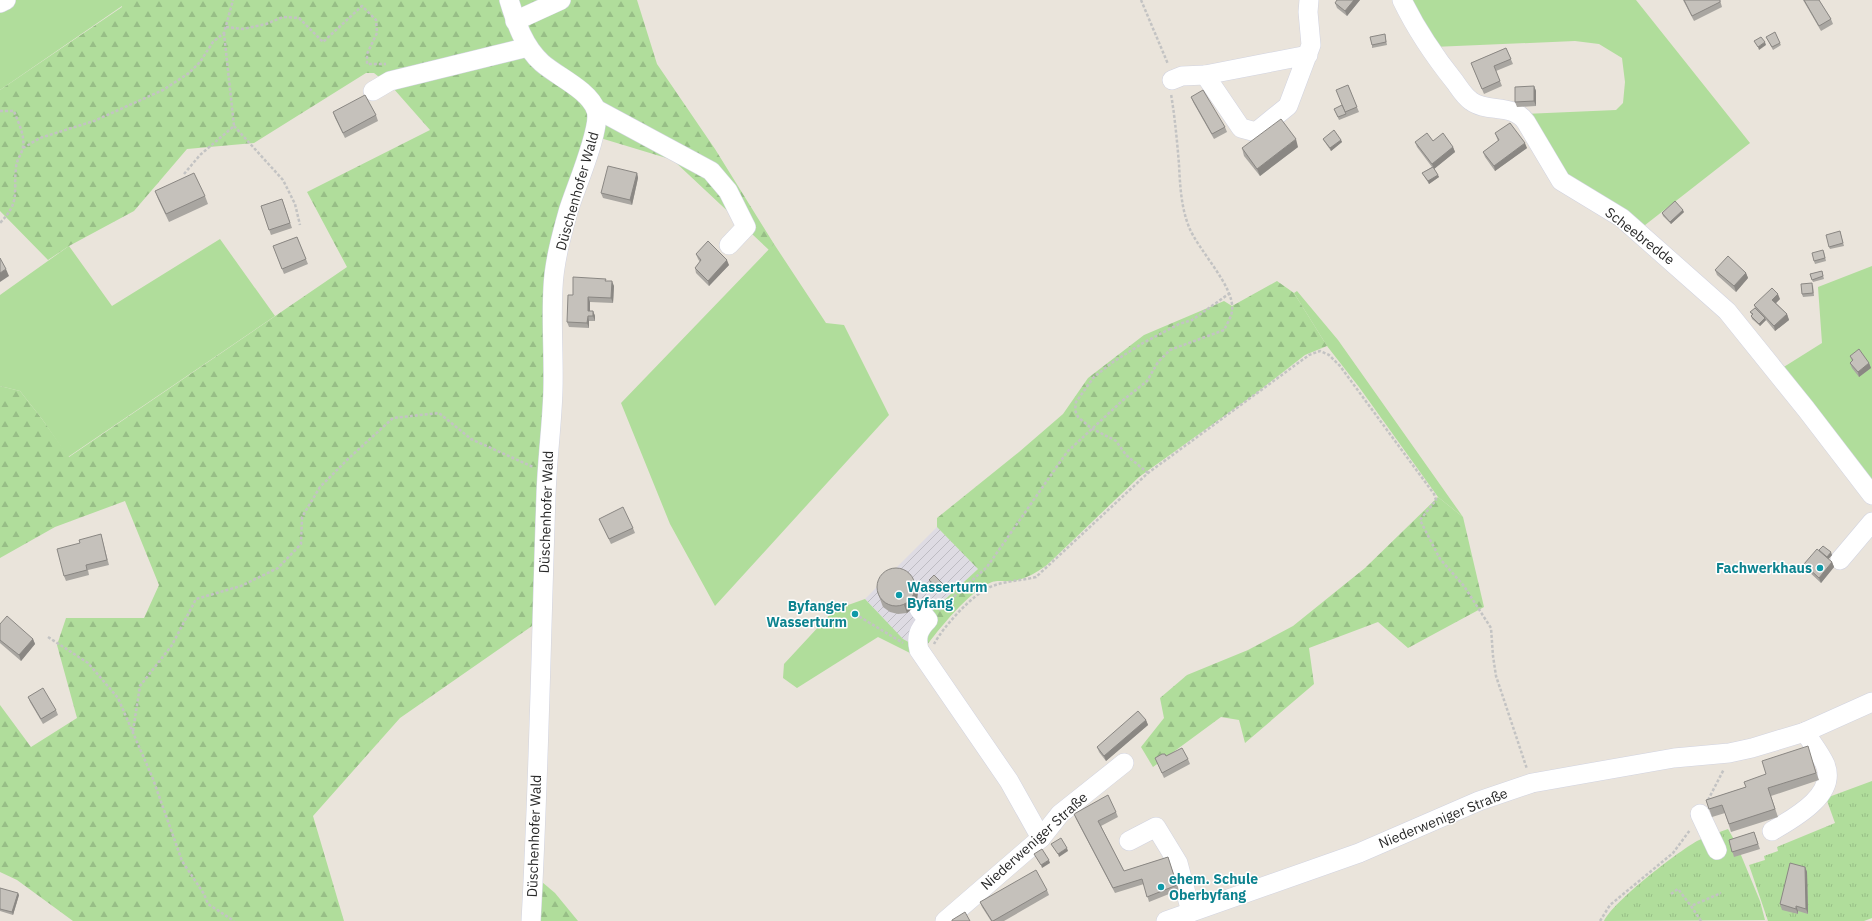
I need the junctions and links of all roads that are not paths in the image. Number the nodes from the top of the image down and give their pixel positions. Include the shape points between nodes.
1 (6, 0) edge
2 (509, 0) edge
3 (562, 0) edge
4 (1309, 0) edge
5 (1402, 0) edge
6 (0, 3) edge
7 (515, 21) junction
8 (528, 47) junction
9 (1308, 56) junction
10 (1205, 75) junction
11 (1172, 80) road end
12 (373, 91) dead end
13 (596, 109) junction
14 (729, 245) dead end
15 (1872, 495) edge
16 (1872, 522) edge
17 (1840, 560) dead end
18 (920, 633) road end
19 (1872, 702) edge
20 (1805, 732) junction
21 (1124, 763) dead end
22 (1700, 814) road end
23 (1772, 831) dead end
24 (1041, 838) junction
25 (1130, 841) dead end
26 (1717, 850) dead end
27 (1191, 912) junction
28 (531, 921) edge
29 (945, 921) edge
30 (1166, 921) edge

1 - 6 street
2 - 7 street, Düschenhofer Wald
3 - 7 street
4 - 9 street via 1311,45
5 - 15 street, Scheebredde via 1412,22 1467,98 1478,105 1508,110 1520,115 1561,181 1622,218 1727,311
7 - 8 street, Düschenhofer Wald
8 - 12 street via 390,81
8 - 13 street, Düschenhofer Wald via 542,62 577,87
9 - 10 street
9 - 10 street via 1288,106 1256,132 1241,128
10 - 11 street via 1182,76
13 - 14 street, Düschenhofer Wald via 711,171 728,191 746,227
13 - 28 street, Düschenhofer Wald via 595,130 568,211 553,281 553,390 547,470
16 - 17 street
18 - 24 street
19 - 20 street, Niederweniger Straße
20 - 23 street via 1825,764 1824,786 1819,796 1803,812
20 - 27 street, Niederweniger Straße via 1729,753 1674,758 1532,783 1479,801 1359,853
21 - 24 street, Niederweniger Straße via 1060,814
22 - 26 street
24 - 29 street, Niederweniger Straße
25 - 27 street via 1156,827 1178,863
27 - 30 street, Niederweniger Straße

